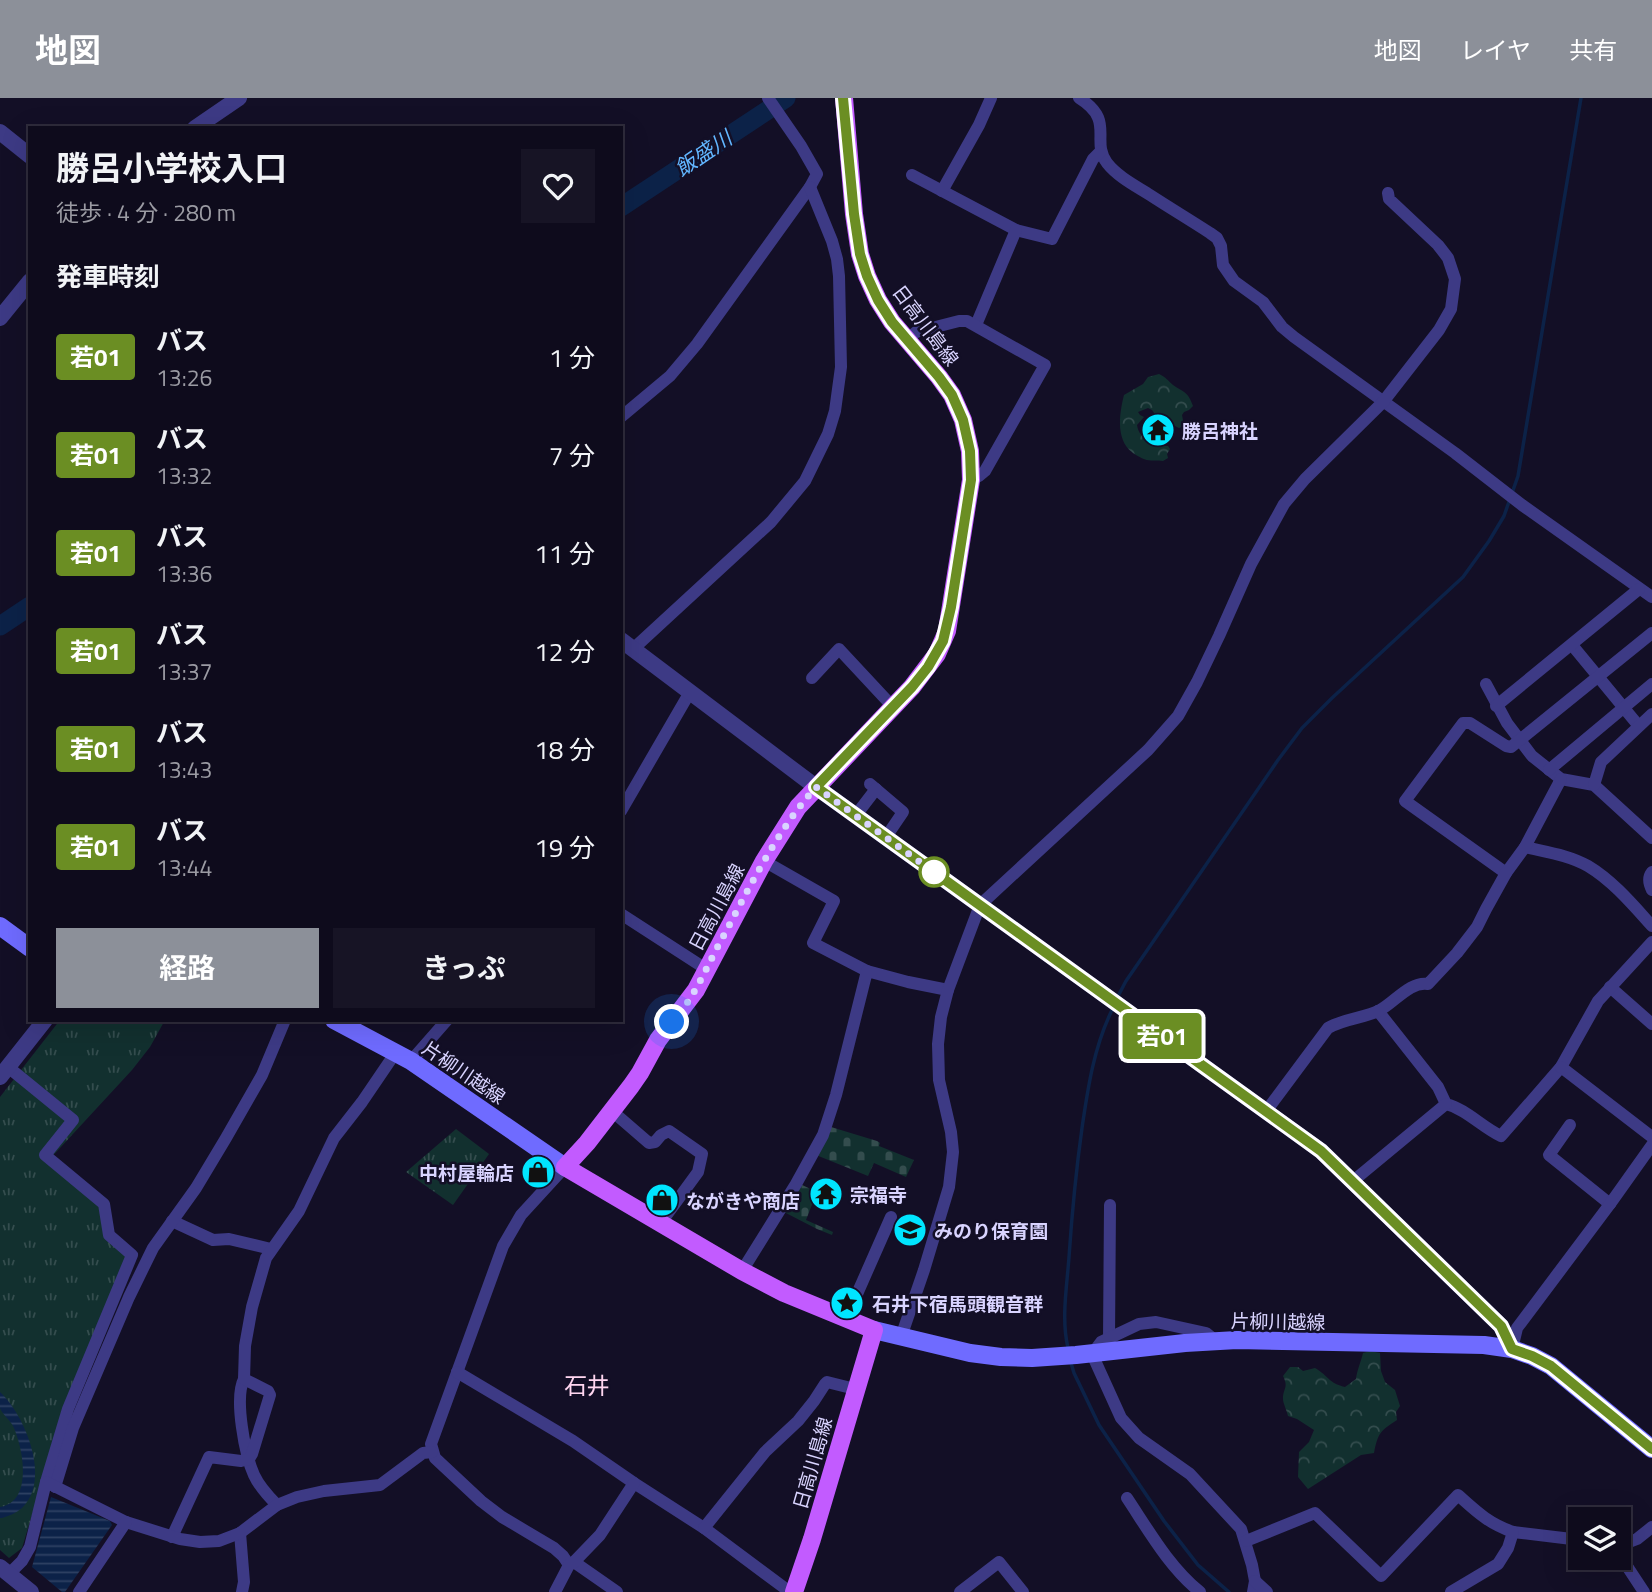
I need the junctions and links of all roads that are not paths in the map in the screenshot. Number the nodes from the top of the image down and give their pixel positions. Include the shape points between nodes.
1 (239, 98) edge
2 (768, 98) edge
3 (844, 98) edge
4 (991, 98) edge
5 (1079, 98) edge
6 (198, 126) edge
7 (0, 132) edge
8 (1101, 151) junction
9 (28, 154) edge
10 (912, 175) dead end
11 (810, 187) junction
12 (942, 191) junction
13 (1388, 193) dead end
14 (1016, 230) junction
15 (28, 283) edge
16 (0, 318) edge
17 (976, 326) junction
18 (907, 340) junction
19 (1383, 402) junction
20 (623, 415) edge
21 (971, 480) junction
22 (1639, 589) junction
23 (1652, 597) edge
24 (1652, 633) edge
25 (627, 645) edge
26 (1572, 645) junction
27 (1599, 677) junction
28 (812, 678) dead end
29 (1486, 684) dead end
30 (1652, 684) edge
31 (690, 692) junction
32 (1496, 706) junction
33 (894, 707) junction
34 (1623, 707) junction
35 (1652, 713) edge
36 (1638, 725) junction
37 (1519, 741) junction
38 (1549, 770) junction
39 (1561, 779) junction
40 (1594, 785) junction
41 (816, 787) junction
42 (623, 808) edge
43 (856, 815) junction
44 (886, 837) junction
45 (1652, 838) edge
46 (1525, 848) junction
47 (764, 861) junction
48 (1652, 872) edge
49 (1506, 873) junction
50 (1652, 890) edge
51 (980, 905) junction
52 (623, 915) edge
53 (0, 926) edge
54 (1652, 926) edge
55 (1652, 942) edge
56 (28, 947) edge
57 (706, 969) junction
58 (867, 971) junction
59 (1610, 987) junction
60 (948, 990) junction
61 (1378, 1011) junction
62 (43, 1022) edge
63 (284, 1022) edge
64 (338, 1022) edge
65 (445, 1022) edge
66 (1652, 1024) edge
67 (404, 1057) junction
68 (1561, 1067) junction
69 (4, 1072) edge
70 (1446, 1104) junction
71 (1267, 1110) junction
72 (612, 1111) junction
73 (1570, 1125) dead end
74 (1652, 1137) edge
75 (1652, 1145) edge
76 (565, 1167) junction
77 (1353, 1181) junction
78 (1110, 1205) dead end
79 (1610, 1205) junction
80 (891, 1217) dead end
81 (173, 1221) junction
82 (660, 1224) junction
83 (271, 1249) junction
84 (742, 1271) junction
85 (845, 1319) junction
86 (874, 1330) junction
87 (901, 1337) junction
88 (1109, 1339) junction
89 (1216, 1341) junction
90 (1512, 1349) junction
91 (1076, 1355) junction
92 (457, 1372) junction
93 (244, 1378) junction
94 (855, 1389) junction
95 (1652, 1449) edge
96 (432, 1452) junction
97 (249, 1460) junction
98 (634, 1483) junction
99 (50, 1485) junction
100 (1127, 1499) dead end
101 (276, 1505) junction
102 (126, 1522) junction
103 (1652, 1527) edge
104 (704, 1528) junction
105 (1513, 1532) junction
106 (240, 1534) junction
107 (172, 1537) junction
108 (1568, 1539) edge
109 (1245, 1541) junction
110 (1631, 1541) edge
111 (571, 1563) junction
112 (5, 1570) edge
113 (1630, 1570) edge
114 (1254, 1586) edge
115 (1192, 1590) edge
116 (32, 1592) edge
117 (79, 1592) edge
118 (242, 1592) edge
119 (555, 1592) edge
120 (617, 1592) edge
121 (792, 1592) edge
122 (960, 1592) edge
123 (1023, 1592) edge
124 (1267, 1592) edge
125 (1451, 1592) edge
126 (1644, 1592) edge

1 - 6 street
2 - 11 street via 817,170
3 - 18 main road, 日高川島線 via 860,254 878,300
4 - 12 street
5 - 8 street via 1096,113
7 - 9 street
8 - 14 street via 1052,239
8 - 19 street via 1125,179 1217,238 1223,265 1234,281 1263,302 1282,327
10 - 12 street
11 - 20 street via 697,344 670,376
11 - 25 street via 832,241 839,276 841,367 828,434 805,481 771,522
12 - 14 street
13 - 19 street via 1438,245 1455,279 1451,309 1439,330
14 - 17 street
15 - 16 street
17 - 18 street via 959,321 916,332
17 - 21 street via 1045,365 985,471
18 - 21 main road, 日高川島線 via 952,395 970,451
19 - 22 street
19 - 51 street via 1284,504 1178,716 1148,750
21 - 33 main road, 日高川島線 via 943,641
22 - 23 street
22 - 26 street
24 - 27 street
25 - 31 street
26 - 27 street
26 - 32 street
27 - 34 street
27 - 37 street
28 - 33 street via 839,649
29 - 32 street
30 - 34 street
31 - 41 street
31 - 42 street
32 - 37 street
33 - 41 main road, 日高川島線
34 - 36 street
34 - 38 street
35 - 36 street
36 - 40 street via 1601,762
37 - 38 street
37 - 49 street via 1506,746 1463,723 1405,801
38 - 39 street
39 - 40 street
39 - 46 street
40 - 45 street
41 - 43 street
41 - 47 main road, 日高川島線
43 - 44 street
43 - 44 street via 873,787 903,812
44 - 51 street
46 - 49 street
46 - 54 street via 1588,866 1613,884
47 - 57 main road, 日高川島線
47 - 58 street via 834,901 813,943
48 - 50 street
49 - 61 street via 1477,927 1437,975
51 - 60 street
51 - 71 street
52 - 57 street
53 - 56 main road
55 - 59 street
57 - 72 main road, 日高川島線
58 - 60 street
58 - 84 street via 823,1135
59 - 66 street
59 - 68 street via 1588,1016
60 - 87 street via 938,1063 951,1132 952,1171
61 - 70 street via 1438,1087
61 - 71 street via 1328,1028
62 - 69 street
63 - 81 street via 262,1075
64 - 67 main road, 片柳川越線
65 - 67 street
67 - 76 main road, 片柳川越線
67 - 83 street via 334,1138 299,1210
68 - 70 street via 1501,1136
68 - 74 street
69 - 99 street via 73,1120 45,1154 104,1204 109,1235 132,1255 68,1409
70 - 77 street
71 - 77 street
72 - 76 main road, 日高川島線
72 - 82 street via 649,1143 669,1131 702,1154 698,1172
73 - 79 street via 1549,1155
75 - 79 street
76 - 82 main road
76 - 92 street via 509,1235
77 - 90 street via 1501,1326
78 - 88 street
79 - 90 street via 1517,1328
80 - 85 street
81 - 83 street via 213,1240
81 - 99 street via 153,1248 123,1309
82 - 84 main road
83 - 93 street via 252,1307
84 - 85 main road
85 - 86 main road
86 - 87 main road, 片柳川越線
86 - 94 main road, 日高川島線
87 - 91 main road, 片柳川越線 via 991,1356
88 - 89 street via 1139,1324 1156,1322 1206,1333
88 - 91 street
89 - 90 main road, 片柳川越線
89 - 91 main road, 片柳川越線
90 - 95 main road, 片柳川越線 via 1551,1366
91 - 109 street via 1127,1427 1190,1474 1241,1530
92 - 96 street via 432,1440
92 - 98 street
93 - 97 street via 242,1433
93 - 97 street via 270,1395
94 - 104 street via 827,1382
94 - 121 main road, 日高川島線
96 - 101 street via 423,1453 380,1485 324,1491
96 - 111 street via 481,1501
97 - 101 street via 260,1486
97 - 107 street via 209,1457
98 - 104 street
98 - 111 street via 600,1535
99 - 102 street
99 - 112 street via 30,1547 22,1561
100 - 115 street
101 - 106 street
102 - 107 street
102 - 117 street
103 - 110 street
104 - 121 street
105 - 108 street
105 - 109 street via 1485,1519 1458,1495 1381,1576 1315,1513
105 - 125 street via 1498,1564
106 - 107 street via 219,1542
106 - 118 street
109 - 114 street
111 - 119 street
111 - 120 street
112 - 116 street
113 - 126 street
114 - 124 street
122 - 123 street via 999,1562

